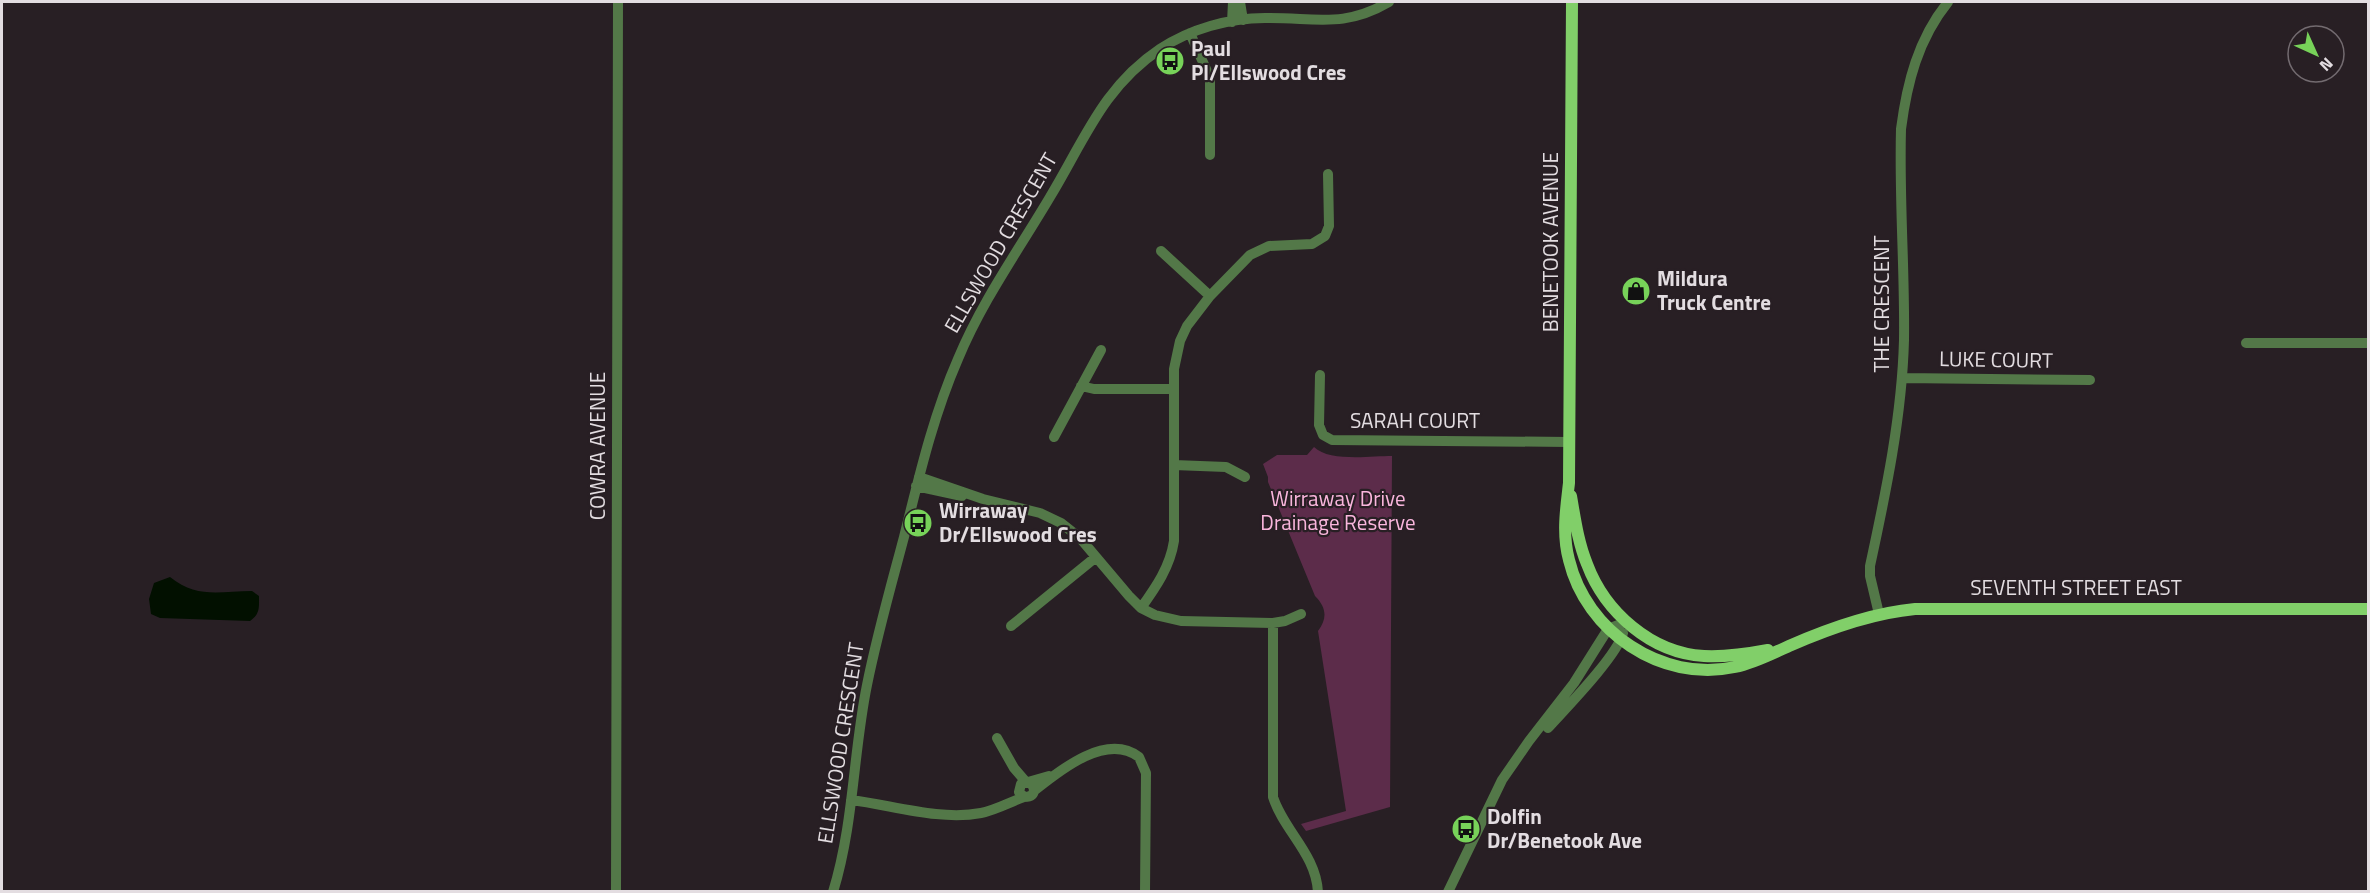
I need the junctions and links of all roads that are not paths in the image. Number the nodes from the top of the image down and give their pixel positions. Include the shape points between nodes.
1 (618, 2) edge
2 (1233, 2) edge
3 (1240, 2) edge
4 (1389, 2) edge
5 (1572, 2) edge
6 (1948, 2) edge
7 (1238, 21) junction
8 (1190, 33) junction
9 (1210, 155) dead end
10 (1328, 174) dead end
11 (1161, 251) dead end
12 (1210, 296) junction
13 (2246, 343) dead end
14 (2368, 343) edge
15 (1101, 350) dead end
16 (1320, 375) dead end
17 (1902, 378) junction
18 (2090, 380) dead end
19 (1081, 386) junction
20 (1174, 389) junction
21 (1054, 437) dead end
22 (1569, 442) junction
23 (1174, 465) junction
24 (1245, 477) dead end
25 (918, 482) junction
26 (1569, 483) junction
27 (1096, 556) junction
28 (1141, 608) junction
29 (2368, 609) edge
30 (1301, 614) dead end
31 (1879, 614) junction
32 (1273, 622) junction
33 (1626, 622) junction
34 (1011, 626) dead end
35 (1608, 630) junction
36 (1621, 640) junction
37 (1790, 645) junction
38 (997, 738) dead end
39 (1515, 764) junction
40 (1026, 788) junction
41 (851, 804) junction
42 (616, 891) edge
43 (833, 891) edge
44 (1145, 891) edge
45 (1318, 891) edge
46 (1448, 891) edge

1 - 42 street, COWRA AVENUE
2 - 7 street
3 - 7 street
4 - 7 street, ELLSWOOD CRESCENT via 1370,12 1334,21
5 - 22 main road, BENETOOK AVENUE
6 - 17 street, THE CRESCENT via 1919,48 1901,129
7 - 8 street, ELLSWOOD CRESCENT
8 - 9 street via 1210,78
8 - 25 street, ELLSWOOD CRESCENT via 1144,60 1103,104 970,331 937,414
10 - 12 street via 1329,226 1322,240 1256,251
11 - 12 street
12 - 20 street via 1180,341
13 - 14 street
15 - 19 street
16 - 22 street, SARAH COURT via 1319,425 1323,435 1332,440
17 - 18 street, LUKE COURT
17 - 31 street, THE CRESCENT via 1885,503 1870,566
19 - 20 street
19 - 21 street
20 - 23 street
22 - 26 main road, BENETOOK AVENUE
23 - 24 street via 1226,467
23 - 28 street via 1173,552 1164,574
25 - 27 street via 943,493 1040,513 1061,523
25 - 41 street, ELLSWOOD CRESCENT via 867,686
26 - 33 main road, BENETOOK AVENUE via 1586,563 1607,601
26 - 35 main road, BENETOOK AVENUE via 1564,520 1569,560 1583,596
27 - 28 street
27 - 34 street
28 - 32 street via 1181,621
29 - 31 main road, SEVENTH STREET EAST via 1939,608
30 - 32 street
31 - 37 main road, SEVENTH STREET EAST
32 - 45 street via 1274,797 1283,822 1311,863
33 - 35 street
33 - 36 street
33 - 37 main road, SEVENTH STREET EAST via 1661,644 1702,656 1746,655
35 - 36 main road, SEVENTH STREET EAST
35 - 39 street
36 - 37 main road, SEVENTH STREET EAST via 1657,660 1694,669 1734,667
36 - 39 street
38 - 40 street
39 - 46 street via 1490,804
40 - 41 street via 991,811 966,815
40 - 44 street via 1096,752 1124,750 1139,757 1146,773
41 - 43 street, ELLSWOOD CRESCENT

